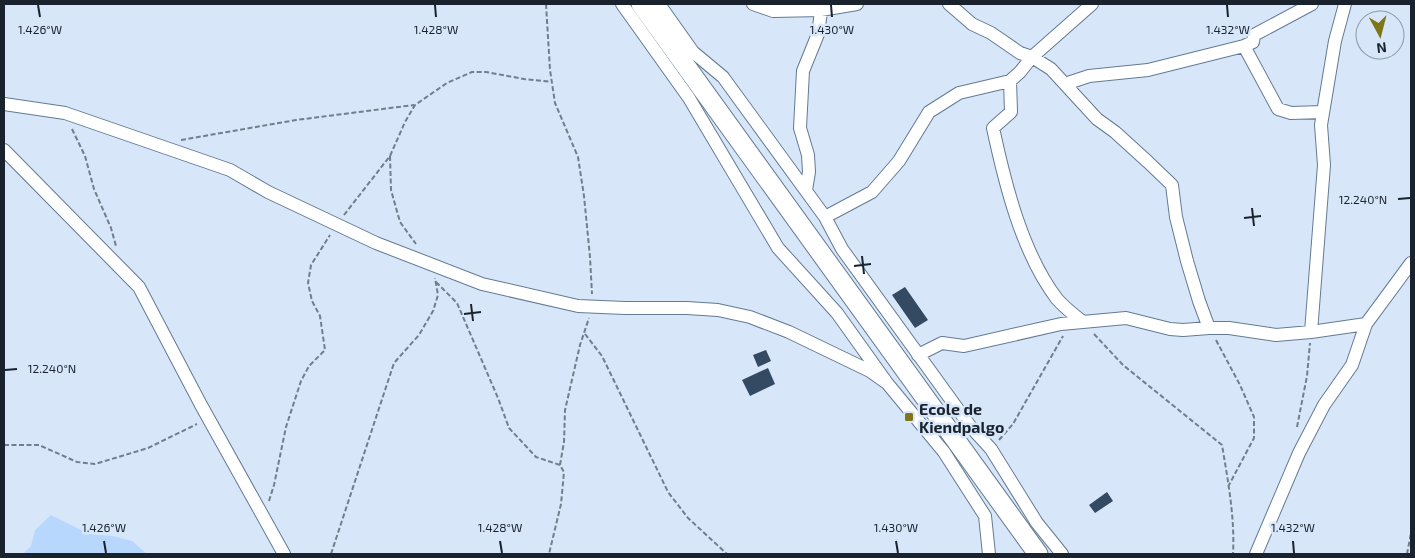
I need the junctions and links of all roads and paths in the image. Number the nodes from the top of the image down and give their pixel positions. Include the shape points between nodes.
1 (546, 4) edge
2 (622, 4) edge
3 (753, 4) edge
4 (857, 4) edge
5 (949, 4) edge
6 (1092, 4) edge
7 (1310, 4) edge
8 (1345, 4) edge
9 (650, 5) edge
10 (821, 7) edge
11 (1244, 46) junction
12 (1032, 57) junction
13 (1010, 82) junction
14 (1065, 84) junction
15 (4, 104) edge
16 (415, 105) dead end
17 (1323, 112) junction
18 (65, 113) junction
19 (179, 140) dead end
20 (4, 150) edge
21 (390, 156) dead end
22 (806, 190) junction
23 (825, 217) junction
24 (418, 246) dead end
25 (1411, 263) edge
26 (433, 265) junction
27 (120, 267) junction
28 (436, 282) junction
29 (592, 307) junction
30 (1077, 322) junction
31 (1366, 324) junction
32 (1209, 328) junction
33 (1310, 332) junction
34 (584, 333) junction
35 (918, 354) junction
36 (887, 383) junction
37 (209, 419) junction
38 (1297, 430) dead end
39 (4, 445) edge
40 (991, 449) junction
41 (560, 465) junction
42 (1229, 485) junction
43 (1411, 533) edge
44 (284, 554) edge
45 (331, 554) edge
46 (477, 554) edge
47 (490, 554) edge
48 (549, 554) edge
49 (727, 554) edge
50 (989, 554) edge
51 (1038, 554) edge
52 (1062, 554) edge
53 (1232, 554) edge
54 (1256, 554) edge
55 (1407, 554) edge

1 - 29 path via 555,103 578,156 590,257
2 - 36 street via 689,98 778,248 837,313
3 - 10 street via 773,11
4 - 10 street
5 - 12 street via 972,24
6 - 12 street
7 - 11 street via 1254,35 1254,42
8 - 17 street
9 - 22 street via 693,52 724,77
9 - 51 highway
10 - 22 street via 818,34 803,71 800,128 808,155
11 - 14 street via 1148,70 1089,76
11 - 17 street via 1278,109 1291,113
12 - 13 street
12 - 14 street via 1051,69
13 - 23 street via 958,93 929,112 899,161 872,192
13 - 30 street via 1011,112 992,128 1002,172 1040,272
14 - 32 street via 1097,119 1172,185 1187,261
15 - 18 street
16 - 19 path via 296,120
17 - 33 street via 1324,165
18 - 26 street via 230,170 268,192 376,243
18 - 27 path via 86,156 94,189 112,228
20 - 27 street
21 - 24 path via 391,190 400,222
22 - 23 street
23 - 35 street via 842,249
25 - 31 street
26 - 28 path
26 - 29 street via 482,284
27 - 37 street via 139,287
28 - 41 path via 457,303 509,428 536,457
28 - 45 path via 438,295 433,311 419,335 394,362
29 - 34 path
29 - 36 street via 687,308 750,317 798,336 870,371
30 - 32 street via 1126,318 1170,330
30 - 35 street via 964,346 942,343
30 - 40 path via 1013,424
30 - 42 path via 1123,365 1222,445
31 - 33 street
31 - 54 street via 1352,365 1324,405 1303,445
32 - 33 street via 1276,335
32 - 42 path via 1254,417 1254,438
33 - 38 path via 1307,376
34 - 41 path via 565,410
34 - 49 path via 602,356 668,492 688,518
35 - 40 street via 970,426
36 - 50 street via 944,452 984,516
37 - 39 path via 148,448 95,464 77,462 40,445
37 - 44 street
40 - 52 street via 1037,523
41 - 48 path via 564,472 561,504
42 - 53 path via 1234,535
43 - 55 path
46 - 47 path

